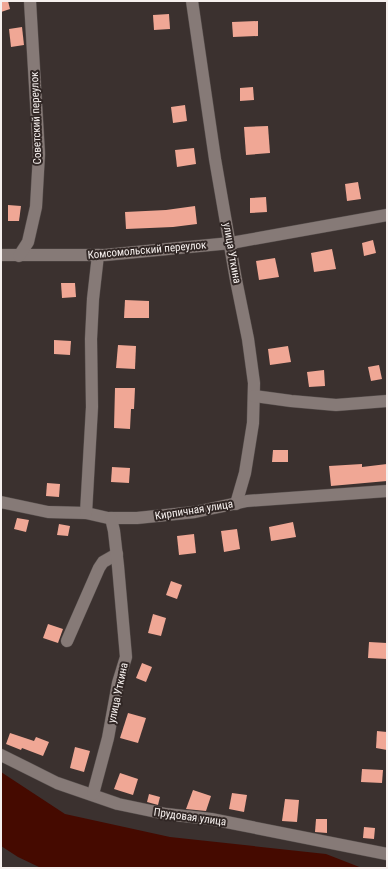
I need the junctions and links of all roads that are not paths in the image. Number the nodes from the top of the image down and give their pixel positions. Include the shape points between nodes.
1 (30, 1) edge
2 (192, 1) edge
3 (387, 215) edge
4 (231, 243) junction
5 (98, 255) junction
6 (1, 256) edge
7 (19, 256) junction
8 (254, 396) junction
9 (387, 401) edge
10 (387, 491) edge
11 (1, 502) edge
12 (236, 504) junction
13 (86, 513) junction
14 (111, 518) junction
15 (116, 554) junction
16 (67, 641) dead end
17 (1, 755) edge
18 (92, 794) junction
19 (387, 854) edge

1 - 7 street, Советский переулок via 39,154 36,206 28,242
2 - 4 street, улица Уткина via 215,159
3 - 4 street, Комсомольский переулок
4 - 5 street, Комсомольский переулок
4 - 8 street, улица Уткина via 248,338
5 - 7 street, Комсомольский переулок
5 - 13 street via 92,315 92,407
6 - 7 street, Комсомольский переулок
8 - 9 street via 336,405
8 - 12 street, улица Уткина via 253,423 245,474
10 - 12 street, Кирпичная улица
11 - 13 street, Кирпичная улица via 48,512
12 - 14 street, Кирпичная улица via 195,512
13 - 14 street, Кирпичная улица
14 - 15 street, улица Уткина
15 - 16 street via 98,568
15 - 18 street, улица Уткина via 126,657 118,683 108,738
17 - 18 street, Прудовая улица via 57,783
18 - 19 street, Прудовая улица via 118,804 166,814 211,819

